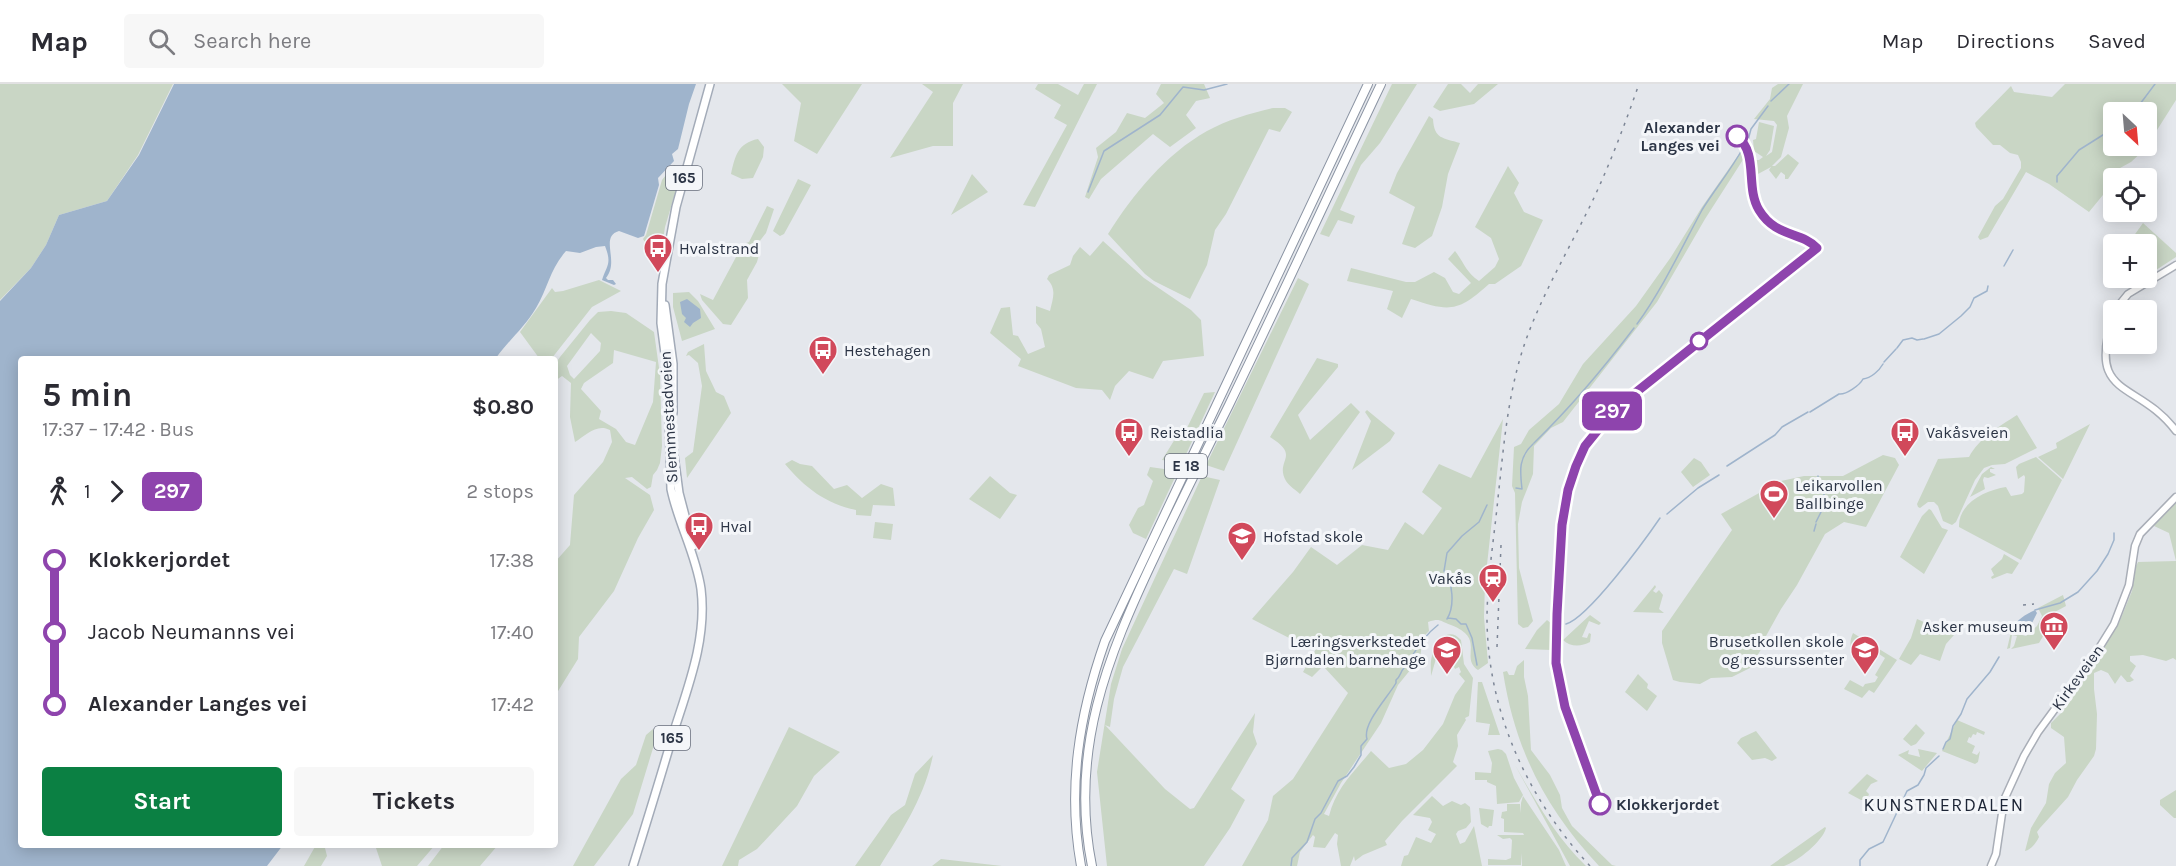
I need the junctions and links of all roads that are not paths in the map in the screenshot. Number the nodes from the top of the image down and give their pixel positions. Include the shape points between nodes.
1 (710, 84) edge
2 (1368, 84) edge
3 (1381, 84) edge
4 (2176, 265) edge
5 (2121, 300) edge
6 (2105, 354) edge
7 (2176, 431) edge
8 (2176, 497) edge
9 (633, 866) edge
10 (1081, 866) edge
11 (1092, 866) edge
12 (1991, 866) edge

1 - 9 main road, Slemmestadveien / 165 via 676,207 665,273 674,372 675,472 694,548 702,608 698,651
2 - 10 highway, E 18 via 1105,641 1088,690 1078,742 1075,800
3 - 11 highway, E 18 via 1115,645 1089,743 1086,799
4 - 5 main road
6 - 7 main road via 2117,385 2153,407
8 - 12 main road, Kirkeveien via 2140,534 2129,585 2114,624 2024,756 2004,800

